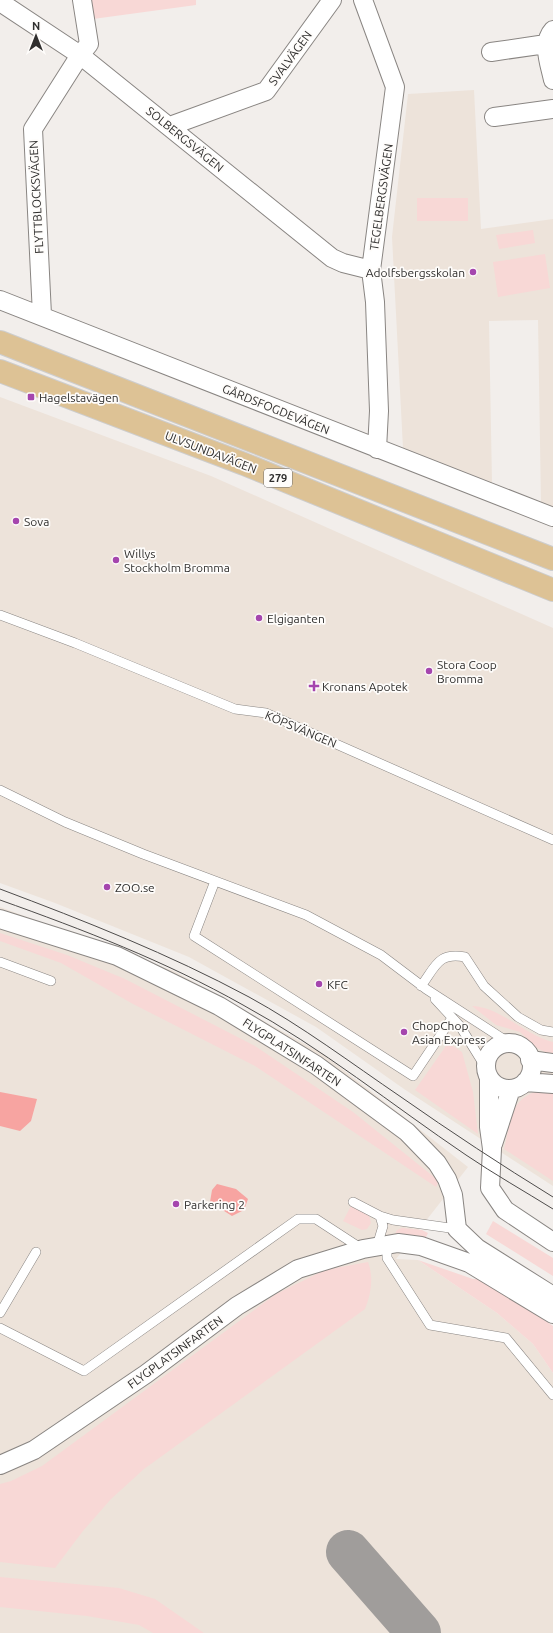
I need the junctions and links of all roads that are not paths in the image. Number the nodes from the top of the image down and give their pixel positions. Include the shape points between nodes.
1 (82, 0) edge
2 (332, 0) edge
3 (363, 0) edge
4 (0, 2) edge
5 (550, 37) edge
6 (491, 52) dead end
7 (80, 55) junction
8 (553, 80) edge
9 (553, 109) edge
10 (494, 117) dead end
11 (170, 126) junction
12 (371, 270) junction
13 (0, 300) edge
14 (42, 315) junction
15 (0, 342) edge
16 (0, 371) edge
17 (377, 449) junction
18 (553, 517) edge
19 (553, 559) edge
20 (553, 590) edge
21 (0, 615) edge
22 (0, 790) edge
23 (553, 840) edge
24 (215, 881) junction
25 (0, 919) edge
26 (0, 962) edge
27 (51, 981) dead end
28 (424, 987) junction
29 (452, 1018) junction
30 (553, 1032) edge
31 (511, 1044) junction
32 (530, 1060) junction
33 (553, 1063) edge
34 (488, 1073) junction
35 (553, 1084) edge
36 (518, 1086) junction
37 (492, 1149) junction
38 (353, 1202) dead end
39 (380, 1216) junction
40 (458, 1229) junction
41 (553, 1242) edge
42 (375, 1246) junction
43 (36, 1252) dead end
44 (553, 1296) edge
45 (0, 1313) edge
46 (553, 1314) edge
47 (0, 1328) edge
48 (553, 1395) edge
49 (0, 1465) edge

1 - 7 street, FLYTTBLOCKSVÄGEN via 90,44
2 - 11 street, SVALVÄGEN via 266,91
3 - 12 street, TEGELBERGSVÄGEN via 395,87
4 - 7 street, SOLBERGSVÄGEN
5 - 6 street
5 - 8 street
7 - 11 street, SOLBERGSVÄGEN
7 - 14 street, FLYTTBLOCKSVÄGEN via 33,129
9 - 10 street
11 - 12 street, SOLBERGSVÄGEN via 332,258
12 - 17 street, TEGELBERGSVÄGEN via 378,404
13 - 14 street, GÅRDSFOGDEVÄGEN
14 - 17 street, GÅRDSFOGDEVÄGEN
15 - 19 main road, ULVSUNDAVÄGEN / 279
16 - 20 main road, ULVSUNDAVÄGEN / 279 via 244,464
17 - 18 street, GÅRDSFOGDEVÄGEN
21 - 23 lane, KÖPSVÄNGEN via 235,709 266,713
22 - 24 lane via 70,824
24 - 28 lane via 306,915 381,955
24 - 29 lane via 194,936 413,1076
25 - 40 street, FLYGPLATSINFARTEN via 117,956 219,1006 316,1065 406,1132 436,1163 454,1195
26 - 27 lane
28 - 29 lane
28 - 30 lane via 442,958 453,955 465,957 484,986 518,1017 541,1030
28 - 31 lane
29 - 34 lane via 460,1026
31 - 32 street via 523,1049
31 - 34 street via 498,1046 493,1050 486,1062
32 - 33 street
32 - 36 street via 531,1072
34 - 36 street via 499,1087
34 - 37 street
35 - 36 street
36 - 37 street
37 - 41 street via 490,1188 505,1210
38 - 39 lane
39 - 40 lane
39 - 42 lane via 383,1226
40 - 44 street via 478,1248
42 - 46 street, FLYGPLATSINFARTEN via 398,1243 421,1246 469,1263
42 - 47 lane via 316,1220 298,1219 84,1371
42 - 48 lane via 387,1258 430,1325 506,1338
42 - 49 street, FLYGPLATSINFARTEN via 298,1269 238,1306 146,1374 34,1450
43 - 45 lane

